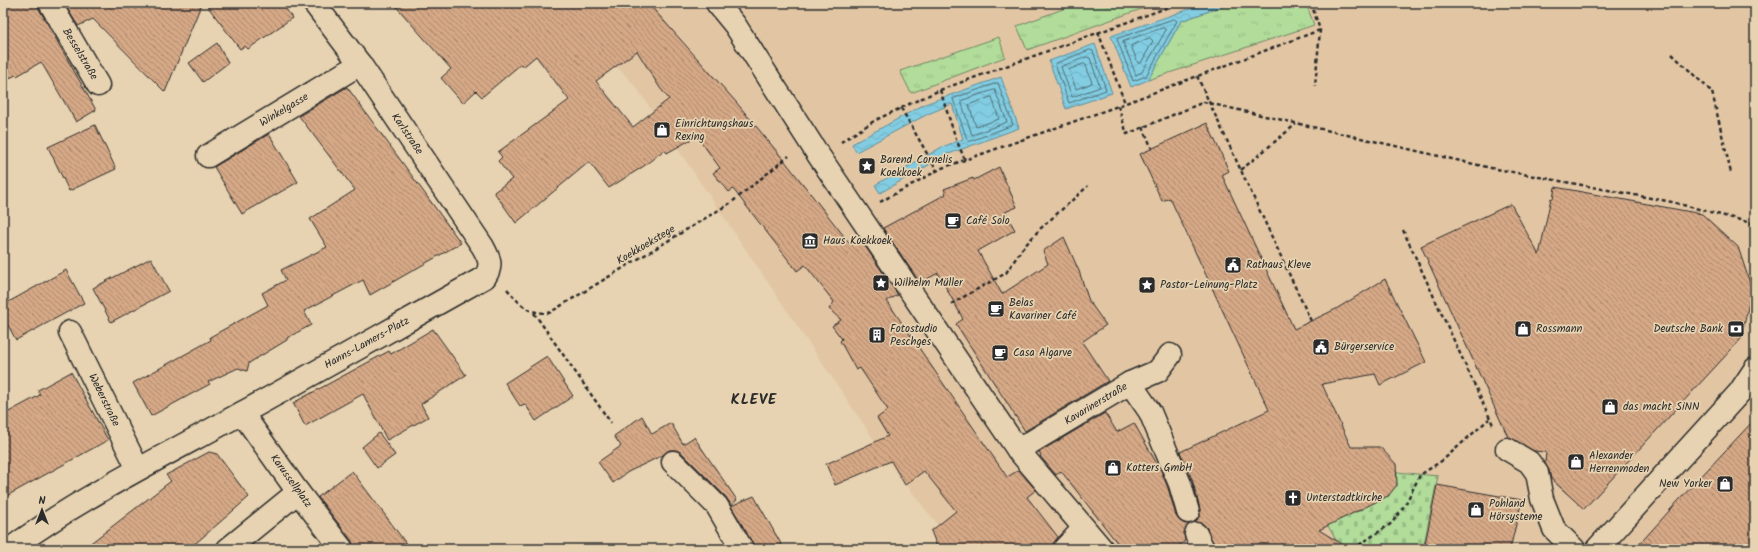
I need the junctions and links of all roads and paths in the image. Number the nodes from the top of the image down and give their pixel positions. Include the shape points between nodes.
1 (50, 3) edge
2 (314, 3) edge
3 (717, 3) edge
4 (1180, 3) edge
5 (1311, 3) edge
6 (1320, 30) junction
7 (1098, 32) junction
8 (1672, 54) dead end
9 (360, 64) junction
10 (1197, 76) junction
11 (98, 85) dead end
12 (1315, 86) dead end
13 (940, 90) junction
14 (1125, 103) junction
15 (1210, 105) junction
16 (1118, 106) junction
17 (901, 108) junction
18 (1296, 124) junction
19 (1143, 127) junction
20 (815, 148) junction
21 (1152, 149) dead end
22 (208, 156) dead end
23 (965, 160) junction
24 (1241, 170) junction
25 (936, 171) junction
26 (1730, 173) dead end
27 (1088, 186) dead end
28 (859, 213) junction
29 (1755, 224) edge
30 (1403, 230) dead end
31 (490, 270) junction
32 (534, 313) junction
33 (927, 317) junction
34 (1311, 321) dead end
35 (70, 332) dead end
36 (1170, 356) dead end
37 (1755, 369) edge
38 (1130, 383) junction
39 (242, 413) junction
40 (1489, 419) junction
41 (611, 423) dead end
42 (1507, 449) joint
43 (1018, 450) junction
44 (673, 462) dead end
45 (138, 469) junction
46 (298, 492) junction
47 (1188, 512) dead end
48 (1084, 528) junction
49 (10, 549) edge
50 (228, 549) edge
51 (342, 549) edge
52 (742, 549) edge
53 (1064, 549) edge
54 (1102, 549) edge
55 (1353, 549) edge
56 (1574, 549) edge
57 (1597, 549) edge

1 - 11 street, Besselstraße
2 - 9 street, Karlstraße
3 - 20 street via 735,25
4 - 7 path, Koekkoekstege
5 - 6 path
6 - 10 path
6 - 12 path
7 - 13 path, Koekkoekstege
7 - 14 path
8 - 26 path via 1712,92
9 - 22 street, Winkelgasse
9 - 31 street, Karlstraße via 483,247 490,260
10 - 14 path
10 - 15 path
13 - 17 path, Koekkoekstege
13 - 23 path
14 - 16 path
15 - 18 path
15 - 19 path via 1204,102
15 - 24 path
16 - 19 path via 1127,134
16 - 23 path
17 - 20 path, Koekkoekstege
17 - 25 path
18 - 24 path
18 - 29 path via 1491,168 1672,202
19 - 21 path
20 - 28 street
20 - 32 path, Koekkoekstege via 550,313
23 - 25 path
24 - 34 path
25 - 28 path
27 - 33 path via 1040,229 1022,249 1006,273
28 - 33 street
30 - 40 path
31 - 32 path via 520,304
31 - 39 street, Hanns-Lamers-Platz via 485,276
32 - 41 path
33 - 43 street
35 - 45 street, Weberstraße
36 - 38 street, Kavarinerstraße via 1158,371
37 - 57 street via 1739,393
38 - 43 street, Kavarinerstraße
38 - 47 street via 1150,412 1180,484
39 - 45 street
39 - 46 street, Karussellplatz
40 - 42 path
40 - 55 path via 1443,460 1420,475 1406,503 1392,523
42 - 56 street via 1529,462 1537,473 1542,499 1554,529
43 - 48 street
44 - 52 street via 717,506
45 - 49 street via 34,531
46 - 50 street
46 - 51 street, Karussellplatz
48 - 53 street
48 - 54 street

